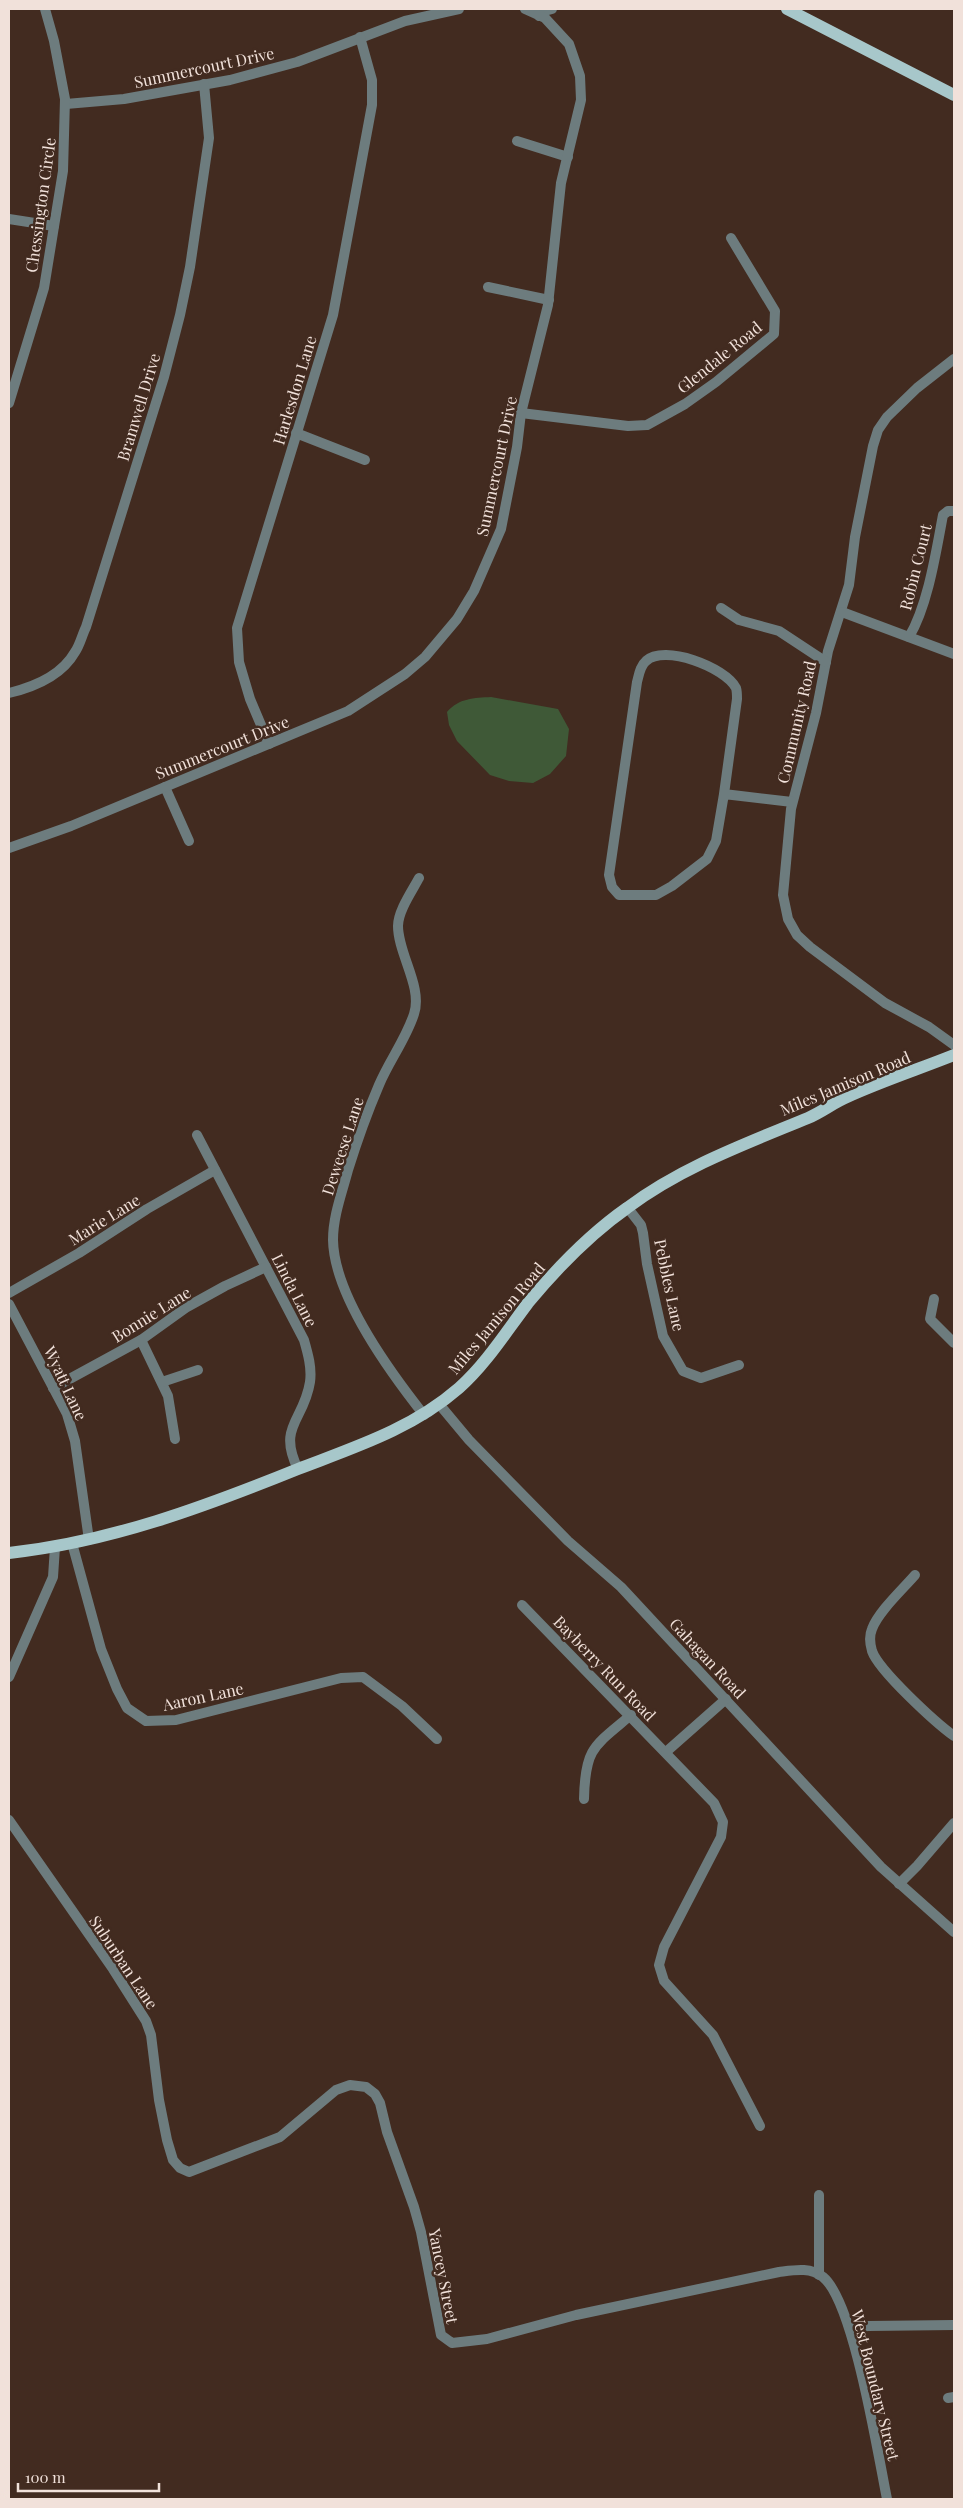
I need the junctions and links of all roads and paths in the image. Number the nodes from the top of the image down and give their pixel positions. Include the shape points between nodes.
1 (45, 9) edge
2 (459, 9) edge
3 (525, 9) edge
4 (552, 9) edge
5 (787, 9) edge
6 (540, 12) edge
7 (360, 37) junction
8 (204, 84) junction
9 (954, 95) edge
10 (66, 104) junction
11 (517, 141) dead end
12 (568, 157) junction
13 (9, 219) edge
14 (54, 226) junction
15 (731, 238) dead end
16 (488, 287) dead end
17 (549, 300) junction
18 (954, 359) edge
19 (9, 403) edge
20 (521, 413) junction
21 (296, 433) junction
22 (365, 460) dead end
23 (954, 511) edge
24 (721, 608) dead end
25 (842, 612) junction
26 (909, 637) junction
27 (954, 654) edge
28 (826, 662) junction
29 (9, 693) edge
30 (269, 744) junction
31 (165, 787) junction
32 (724, 794) junction
33 (792, 802) junction
34 (189, 841) dead end
35 (9, 848) edge
36 (419, 878) dead end
37 (954, 1046) edge
38 (954, 1055) edge
39 (197, 1135) dead end
40 (215, 1170) junction
41 (627, 1207) junction
42 (266, 1267) junction
43 (9, 1293) edge
44 (934, 1299) dead end
45 (9, 1304) edge
46 (141, 1340) junction
47 (954, 1343) edge
48 (738, 1365) dead end
49 (198, 1370) dead end
50 (162, 1382) junction
51 (53, 1388) junction
52 (439, 1404) junction
53 (424, 1415) junction
54 (175, 1439) dead end
55 (298, 1469) junction
56 (89, 1540) junction
57 (72, 1543) junction
58 (54, 1547) junction
59 (9, 1553) edge
60 (915, 1575) dead end
61 (522, 1605) dead end
62 (9, 1677) edge
63 (726, 1699) junction
64 (630, 1715) junction
65 (954, 1736) edge
66 (437, 1739) dead end
67 (666, 1752) junction
68 (584, 1799) dead end
69 (9, 1820) edge
70 (954, 1823) edge
71 (899, 1884) junction
72 (954, 1932) edge
73 (760, 2126) dead end
74 (167, 2140) joint
75 (819, 2195) dead end
76 (819, 2275) junction
77 (954, 2326) edge
78 (850, 2328) junction
79 (887, 2499) edge

1 - 10 street, Chessington Circle
2 - 7 street, Summercourt Drive via 406,21
3 - 6 street, Summercourt Drive
4 - 6 street
5 - 9 main road
6 - 12 street, Summercourt Drive via 569,44 580,76 581,100
7 - 8 street, Summercourt Drive via 297,62
7 - 21 street, Harlesdon Lane via 372,80 372,105 333,315
8 - 10 street, Summercourt Drive via 124,99
8 - 29 street, Bramwell Drive via 209,138 182,306 164,377 86,626 69,662 38,684
10 - 14 street, Chessington Circle via 63,171
11 - 12 street
12 - 17 street, Summercourt Drive via 558,208
13 - 14 street
14 - 19 street, Chessington Circle via 44,288
15 - 20 street, Glendale Road via 775,311 774,334 755,350 685,404 648,425 628,426
16 - 17 street
17 - 20 street, Summercourt Drive
18 - 25 street, Community Road via 904,400 878,430
20 - 30 street, Summercourt Drive via 501,529 474,591 457,618 425,657 405,674 348,711
21 - 22 street
21 - 30 street, Harlesdon Lane via 237,628 239,662 250,700
23 - 26 street, Robin Court via 943,515 924,600
24 - 28 street via 738,620 779,631
25 - 26 street
25 - 28 street, Community Road
26 - 27 street
28 - 33 street, Community Road via 813,727
30 - 31 street, Summercourt Drive
31 - 34 street
31 - 35 street, Summercourt Drive
32 - 32 street via 716,841 707,859 656,895 619,894 609,875 637,682 641,666 657,654 687,658 723,675 736,688
32 - 33 street
33 - 37 street, Community Road via 783,895 784,911 797,935 867,991 929,1027
36 - 53 street, Deweese Lane via 398,925 415,994 415,1013 361,1129 336,1212 333,1240 337,1269 356,1313 400,1384
38 - 41 main road, Miles Jamison Road via 844,1098 824,1111 748,1141 697,1165
39 - 40 street, Linda Lane
40 - 42 street, Linda Lane
40 - 43 street, Marie Lane
41 - 48 street, Pebbles Lane via 641,1225 663,1336 678,1365 683,1371 701,1378
41 - 52 main road, Miles Jamison Road via 563,1264 481,1364
42 - 46 street, Bonnie Lane via 187,1307
42 - 55 street, Linda Lane via 298,1326 310,1362 308,1392 289,1438 291,1454
44 - 47 street via 930,1319
45 - 51 street, Wyatt Lane
46 - 50 street
46 - 51 street, Bonnie Lane
49 - 50 street
50 - 54 street via 169,1401
51 - 56 street, Wyatt Lane via 67,1414 75,1441
52 - 53 main road, Miles Jamison Road
52 - 63 street, Gahagan Road via 469,1440 568,1540 621,1587
53 - 55 main road, Miles Jamison Road
55 - 56 main road, Miles Jamison Road via 162,1520
56 - 57 main road, Miles Jamison Road
57 - 58 main road, Miles Jamison Road
57 - 66 street, Aaron Lane via 101,1649 117,1689 127,1708 146,1721 176,1720 341,1678 363,1677 402,1706
58 - 59 main road, Miles Jamison Road
58 - 62 street via 53,1578
60 - 65 street via 875,1622 870,1636 872,1652 928,1716
61 - 64 street, Bayberry Run Road
63 - 67 street
63 - 71 street, Gahagan Road
64 - 67 street, Bayberry Run Road
64 - 68 street via 592,1751
67 - 73 street, Bayberry Run Road via 719,1810 723,1830 664,1947 659,1965 661,1973 669,1987 713,2034
69 - 74 street, Suburban Lane via 146,2021
70 - 71 street
71 - 72 street, Gahagan Road
74 - 76 street, Yancey Street via 173,2160 189,2172 280,2137 336,2090 350,2086 366,2087 380,2103 421,2232 441,2335 452,2343 487,2340 576,2315 779,2272 798,2270
75 - 76 street
76 - 78 street, West Boundary Street via 835,2292
77 - 78 street
78 - 79 street, West Boundary Street

